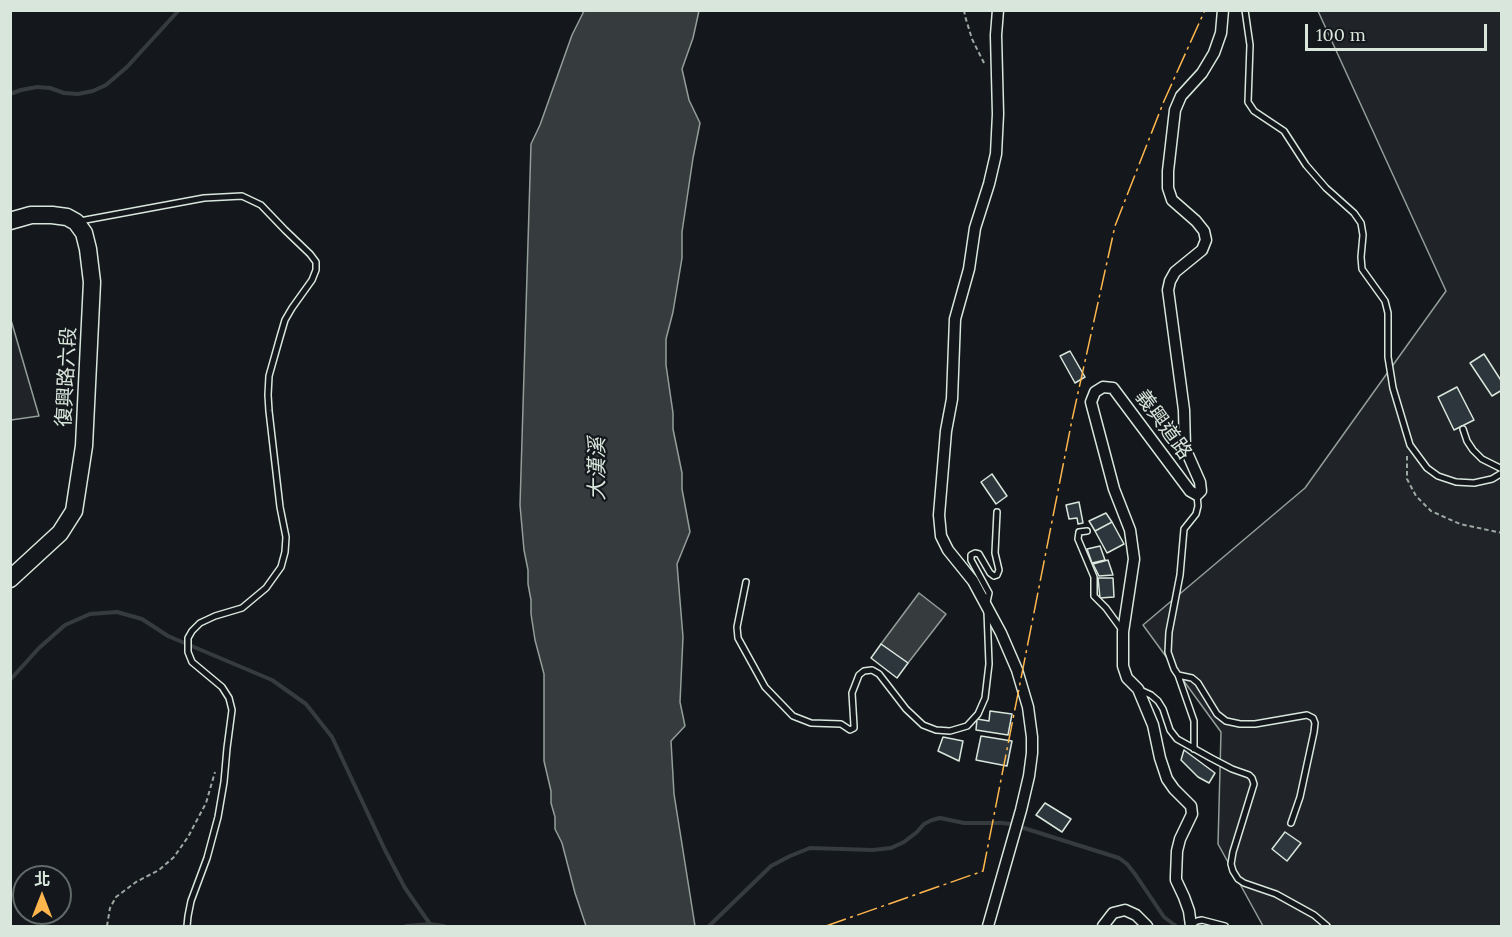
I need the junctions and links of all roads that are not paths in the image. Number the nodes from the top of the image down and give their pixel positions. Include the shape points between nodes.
1 (998, 10) edge
2 (1223, 10) edge
3 (1245, 10) edge
4 (10, 221) edge
5 (76, 222) junction
6 (1463, 429) dead end
7 (1502, 471) edge
8 (1197, 495) junction
9 (997, 512) dead end
10 (1086, 531) dead end
11 (10, 579) edge
12 (746, 582) dead end
13 (986, 604) junction
14 (1123, 632) junction
15 (1178, 675) junction
16 (1138, 689) junction
17 (1194, 749) junction
18 (1291, 823) dead end
19 (1191, 926) edge
20 (187, 927) edge
21 (988, 927) edge
22 (1103, 927) edge
23 (1147, 927) edge
24 (1225, 927) edge
25 (1328, 927) edge

1 - 13 street via 996,154 955,320 952,399 939,515 941,536 948,550 974,581
2 - 8 street, 義興道路 via 1214,53 1175,110 1168,171 1172,200 1200,226 1206,240 1202,250 1175,272 1168,290 1184,410 1185,448 1200,482
3 - 7 lane via 1250,45 1248,102 1254,111 1284,131 1306,165 1361,223 1362,269 1385,301 1393,388 1410,445 1427,468 1456,482 1474,483
4 - 5 main road via 52,214
5 - 11 main road, 復興路六段 via 84,233 92,282 84,446 74,511 60,533
5 - 20 lane via 204,198 242,196 261,205 316,262 312,280 285,320 269,376 269,411 286,537 281,567 266,588 242,608 200,623 188,638 192,662 222,687 232,710 218,817 191,901
6 - 7 lane via 1473,450
8 - 14 street, 義興道路 via 1190,491 1113,388 1103,387 1095,392 1091,402 1095,420 1130,530 1134,559
8 - 15 lane via 1196,514 1184,529 1169,632 1168,652
9 - 13 lane via 998,575 990,573 979,554 971,555 989,593
10 - 14 lane via 1079,532 1078,539 1094,577 1094,596
12 - 13 lane via 738,638 765,687 793,716 811,723 842,724 850,730 854,726 852,693 864,670 879,674 923,725 950,731 967,726 985,698 989,664
13 - 21 street via 1017,670 1032,737 1029,776
14 - 16 street, 義興道路 via 1123,666 1127,678
15 - 17 lane via 1194,721
15 - 18 lane via 1198,683 1217,714 1226,721 1255,724 1307,715 1313,718 1314,732
16 - 17 lane via 1158,701 1173,735
16 - 19 street, 義興道路 via 1153,725 1167,779 1191,806 1192,814 1177,851 1176,880
17 - 25 lane via 1249,775 1254,783 1233,852 1231,864 1238,879 1276,894
19 - 24 lane via 1202,920
22 - 23 street via 1113,913 1125,910

